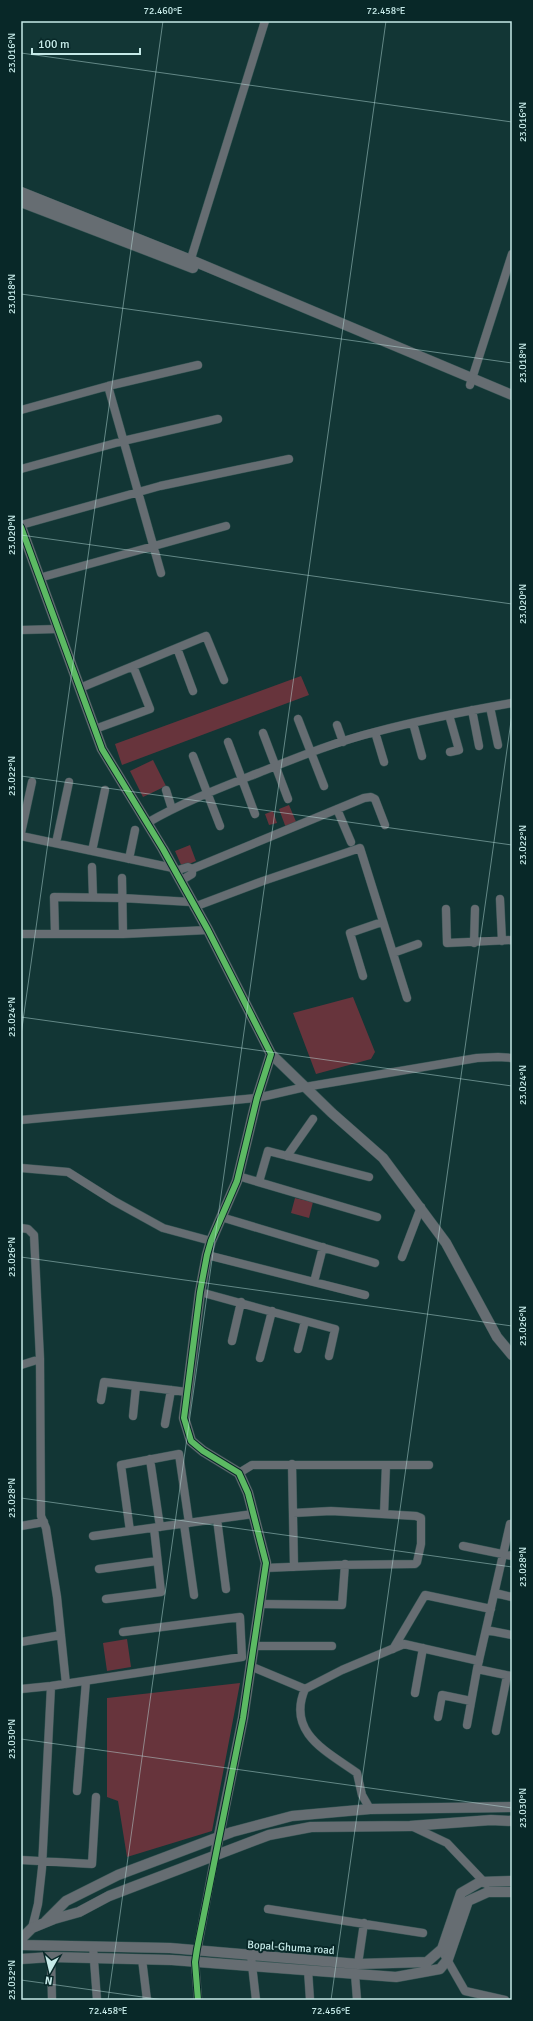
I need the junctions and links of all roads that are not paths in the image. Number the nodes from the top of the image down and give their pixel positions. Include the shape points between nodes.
1 (265, 21) edge
2 (21, 192) edge
3 (21, 202) edge
4 (512, 254) edge
5 (190, 263) junction
6 (198, 364) dead end
7 (471, 382) junction
8 (108, 386) junction
9 (512, 395) edge
10 (512, 402) edge
11 (21, 410) edge
12 (218, 419) dead end
13 (123, 441) junction
14 (289, 459) dead end
15 (21, 469) edge
16 (138, 492) junction
17 (21, 526) edge
18 (226, 526) dead end
19 (153, 547) junction
20 (161, 573) dead end
21 (39, 578) junction
22 (58, 629) junction
23 (21, 630) edge
24 (177, 648) junction
25 (133, 666) junction
26 (224, 680) dead end
27 (80, 688) junction
28 (193, 691) dead end
29 (512, 703) edge
30 (490, 707) junction
31 (472, 710) junction
32 (449, 715) junction
33 (298, 719) dead end
34 (413, 723) junction
35 (338, 725) dead end
36 (95, 729) junction
37 (375, 732) junction
38 (263, 733) dead end
39 (228, 742) dead end
40 (343, 742) junction
41 (498, 745) dead end
42 (478, 746) dead end
43 (450, 752) dead end
44 (311, 753) junction
45 (193, 756) dead end
46 (422, 756) dead end
47 (384, 762) dead end
48 (276, 766) junction
49 (242, 779) junction
50 (32, 782) dead end
51 (69, 782) dead end
52 (324, 786) dead end
53 (105, 790) dead end
54 (166, 790) dead end
55 (207, 792) junction
56 (288, 799) dead end
57 (172, 808) junction
58 (337, 809) junction
59 (255, 814) dead end
60 (147, 823) junction
61 (385, 825) dead end
62 (220, 826) dead end
63 (135, 830) dead end
64 (21, 835) edge
65 (351, 842) dead end
66 (56, 843) junction
67 (92, 851) junction
68 (129, 859) junction
69 (92, 867) dead end
70 (192, 869) junction
71 (174, 870) junction
72 (122, 878) dead end
73 (180, 881) junction
74 (93, 898) junction
75 (122, 898) junction
76 (500, 899) dead end
77 (193, 904) junction
78 (446, 909) dead end
79 (475, 909) dead end
80 (382, 922) junction
81 (208, 930) junction
82 (21, 934) edge
83 (55, 934) junction
84 (123, 934) junction
85 (512, 940) edge
86 (502, 941) junction
87 (474, 943) junction
88 (418, 944) dead end
89 (393, 952) junction
90 (363, 976) dead end
91 (407, 998) dead end
92 (271, 1054) junction
93 (512, 1058) edge
94 (305, 1087) junction
95 (257, 1098) junction
96 (313, 1119) dead end
97 (21, 1120) edge
98 (287, 1156) junction
99 (21, 1168) edge
100 (238, 1176) junction
101 (369, 1177) dead end
102 (260, 1182) junction
103 (421, 1207) junction
104 (221, 1217) junction
105 (376, 1217) dead end
106 (21, 1228) edge
107 (211, 1241) junction
108 (323, 1247) junction
109 (207, 1255) junction
110 (402, 1257) dead end
111 (375, 1262) dead end
112 (314, 1282) junction
113 (200, 1292) junction
114 (365, 1295) dead end
115 (241, 1302) junction
116 (272, 1311) junction
117 (305, 1321) junction
118 (232, 1341) dead end
119 (298, 1349) dead end
120 (512, 1355) edge
121 (329, 1356) dead end
122 (260, 1358) dead end
123 (40, 1359) junction
124 (21, 1364) edge
125 (136, 1386) junction
126 (171, 1390) junction
127 (187, 1392) junction
128 (101, 1400) dead end
129 (133, 1416) dead end
130 (165, 1424) dead end
131 (150, 1460) junction
132 (292, 1464) junction
133 (386, 1465) junction
134 (429, 1465) dead end
135 (239, 1473) junction
136 (293, 1513) junction
137 (253, 1514) junction
138 (384, 1514) junction
139 (216, 1519) junction
140 (44, 1522) junction
141 (187, 1523) junction
142 (510, 1524) dead end
143 (21, 1526) edge
144 (157, 1527) junction
145 (130, 1531) junction
146 (93, 1536) dead end
147 (463, 1546) dead end
148 (502, 1554) junction
149 (512, 1556) edge
150 (157, 1561) junction
151 (345, 1564) junction
152 (294, 1567) junction
153 (265, 1568) junction
154 (99, 1569) dead end
155 (226, 1589) dead end
156 (495, 1594) junction
157 (194, 1595) dead end
158 (512, 1597) edge
159 (106, 1600) dead end
160 (260, 1604) junction
161 (491, 1609) junction
162 (486, 1630) junction
163 (123, 1632) dead end
164 (512, 1635) edge
165 (61, 1636) junction
166 (21, 1642) edge
167 (253, 1646) junction
168 (332, 1646) dead end
169 (423, 1648) junction
170 (393, 1649) junction
171 (478, 1665) junction
172 (250, 1666) junction
173 (510, 1676) edge
174 (86, 1681) junction
175 (66, 1684) junction
176 (51, 1686) junction
177 (21, 1689) edge
178 (305, 1689) junction
179 (415, 1693) dead end
180 (471, 1701) junction
181 (438, 1717) dead end
182 (467, 1725) dead end
183 (496, 1731) dead end
184 (77, 1791) dead end
185 (96, 1797) dead end
186 (512, 1807) edge
187 (370, 1809) junction
188 (512, 1821) edge
189 (410, 1826) junction
190 (219, 1837) junction
191 (215, 1855) junction
192 (21, 1860) edge
193 (42, 1860) junction
194 (512, 1881) edge
195 (484, 1882) junction
196 (492, 1892) junction
197 (512, 1892) edge
198 (268, 1909) dead end
199 (43, 1923) junction
200 (364, 1923) junction
201 (32, 1928) junction
202 (424, 1933) dead end
203 (21, 1939) edge
204 (21, 1945) edge
205 (93, 1947) junction
206 (197, 1949) junction
207 (440, 1951) junction
208 (51, 1957) junction
209 (93, 1958) junction
210 (21, 1959) edge
211 (142, 1959) junction
212 (448, 1959) junction
213 (251, 1961) junction
214 (195, 1962) junction
215 (356, 1969) junction
216 (308, 1970) junction
217 (52, 2000) edge
218 (97, 2000) edge
219 (147, 2000) edge
220 (198, 2000) edge
221 (256, 2000) edge
222 (310, 2000) edge
223 (357, 2000) edge
224 (505, 2000) edge

1 - 5 street
2 - 5 street
3 - 5 street
4 - 7 street
5 - 7 street
6 - 8 street
7 - 9 street
7 - 10 street
8 - 11 street
8 - 13 street
12 - 13 street
13 - 15 street
13 - 16 street
14 - 16 street
16 - 17 street
16 - 19 street
17 - 21 street
18 - 19 street
19 - 20 street
19 - 21 street
21 - 22 street
22 - 23 street
22 - 27 street
24 - 25 street
24 - 26 street via 206,636
24 - 28 street
25 - 27 street
25 - 36 street via 150,709
27 - 36 street
29 - 30 street
30 - 31 street
30 - 41 street
31 - 32 street
31 - 42 street
32 - 34 street
32 - 43 street via 459,750
33 - 44 street
34 - 37 street
34 - 46 street
35 - 40 street
36 - 60 street via 102,749
37 - 40 street
37 - 47 street
38 - 48 street
39 - 49 street
40 - 44 street
44 - 48 street
44 - 52 street
45 - 55 street
48 - 49 street
48 - 56 street
49 - 55 street
49 - 59 street
50 - 64 street
51 - 66 street
53 - 67 street
54 - 57 street
55 - 57 street
55 - 62 street
57 - 60 street
58 - 61 street via 370,797 375,800
58 - 65 street
58 - 70 street
60 - 71 street
63 - 68 street
64 - 66 street
66 - 67 street
67 - 68 street
68 - 71 street
69 - 74 street
70 - 71 street via 188,867
70 - 73 street via 192,874
71 - 73 street
72 - 75 street
73 - 77 street
74 - 75 street
74 - 83 street via 54,897
75 - 77 street
75 - 84 street
76 - 86 street
77 - 80 street via 360,848
77 - 81 street
78 - 87 street via 446,942
79 - 87 street
80 - 89 street
80 - 90 street via 350,933
81 - 84 street
81 - 92 street
82 - 83 street
83 - 84 street
85 - 86 street
86 - 87 street
88 - 89 street
89 - 91 street
92 - 94 street
92 - 95 street
93 - 94 street via 477,1058
94 - 95 street
94 - 103 street via 383,1158
95 - 97 street
95 - 100 street
96 - 98 street
98 - 101 street
98 - 102 street via 268,1152
99 - 107 street via 68,1172 114,1202 163,1228
100 - 102 street
100 - 104 street
102 - 105 street
103 - 110 street
103 - 120 street via 446,1243 497,1337
104 - 107 street
104 - 108 street
106 - 123 street via 28,1229 34,1235
107 - 109 street
108 - 111 street
108 - 112 street
109 - 112 street
109 - 113 street
112 - 114 street
113 - 115 street
113 - 127 street
115 - 116 street
115 - 118 street
116 - 117 street
116 - 122 street
117 - 119 street
117 - 121 street via 335,1329
123 - 124 street
123 - 140 street via 41,1516
125 - 126 street
125 - 128 street via 104,1382
125 - 129 street
126 - 127 street
126 - 130 street
127 - 135 street via 184,1418 191,1441
131 - 141 street via 179,1454
131 - 144 street
131 - 145 street via 121,1465
132 - 133 street
132 - 135 street via 252,1465
132 - 136 street
133 - 134 street
133 - 138 street
135 - 137 street via 248,1492
136 - 138 street via 331,1511
136 - 152 street
137 - 139 street
137 - 153 street via 266,1563
138 - 151 street via 421,1518 421,1544 417,1562
139 - 141 street
139 - 155 street
140 - 143 street
140 - 165 street
141 - 144 street
141 - 157 street
142 - 148 street
144 - 145 street
144 - 150 street
145 - 146 street
147 - 148 street
148 - 149 street
148 - 156 street
150 - 154 street
150 - 159 street via 161,1592
151 - 152 street
151 - 160 street via 342,1605
152 - 153 street
153 - 160 street
156 - 158 street
156 - 161 street
160 - 167 street
161 - 162 street
161 - 170 street via 425,1595
162 - 164 street
162 - 171 street
163 - 174 street via 240,1617 242,1657
165 - 166 street
165 - 175 street
167 - 168 street
167 - 172 street
169 - 170 street via 404,1644
169 - 171 street
169 - 179 street
170 - 178 street
171 - 173 street
171 - 180 street
172 - 178 street
172 - 190 street
173 - 183 street
174 - 175 street
174 - 184 street
175 - 176 street
176 - 177 street
176 - 193 street
178 - 187 street via 301,1698 301,1718 308,1736 321,1750 357,1773 362,1795
180 - 181 street via 442,1695
180 - 182 street
185 - 193 street via 92,1864
186 - 187 street
187 - 190 street via 292,1816
188 - 189 street via 491,1820
189 - 191 street via 311,1827 269,1835
189 - 195 street via 447,1843
190 - 191 street
190 - 199 street via 118,1875 66,1901
191 - 199 street via 109,1896 79,1912
191 - 206 street
192 - 193 street
193 - 201 street via 38,1904
194 - 195 street
195 - 196 street
195 - 207 street via 461,1893
196 - 197 street
196 - 212 street via 468,1901
198 - 200 street
199 - 201 street
200 - 202 street
200 - 215 street
201 - 203 street
204 - 205 street, Bopal-Ghuma road
205 - 206 street, Bopal-Ghuma road
205 - 209 street
206 - 213 street, Bopal-Ghuma road
206 - 214 street
207 - 212 street
207 - 215 street, Bopal-Ghuma road via 427,1962
208 - 209 street
208 - 210 street
208 - 217 street
209 - 211 street
209 - 218 street
211 - 214 street
211 - 219 street
212 - 215 street via 440,1969 396,1977
212 - 224 street via 465,1991
213 - 214 street
213 - 215 street, Bopal-Ghuma road
213 - 216 street
213 - 221 street
214 - 220 street
215 - 216 street
215 - 223 street
216 - 222 street

